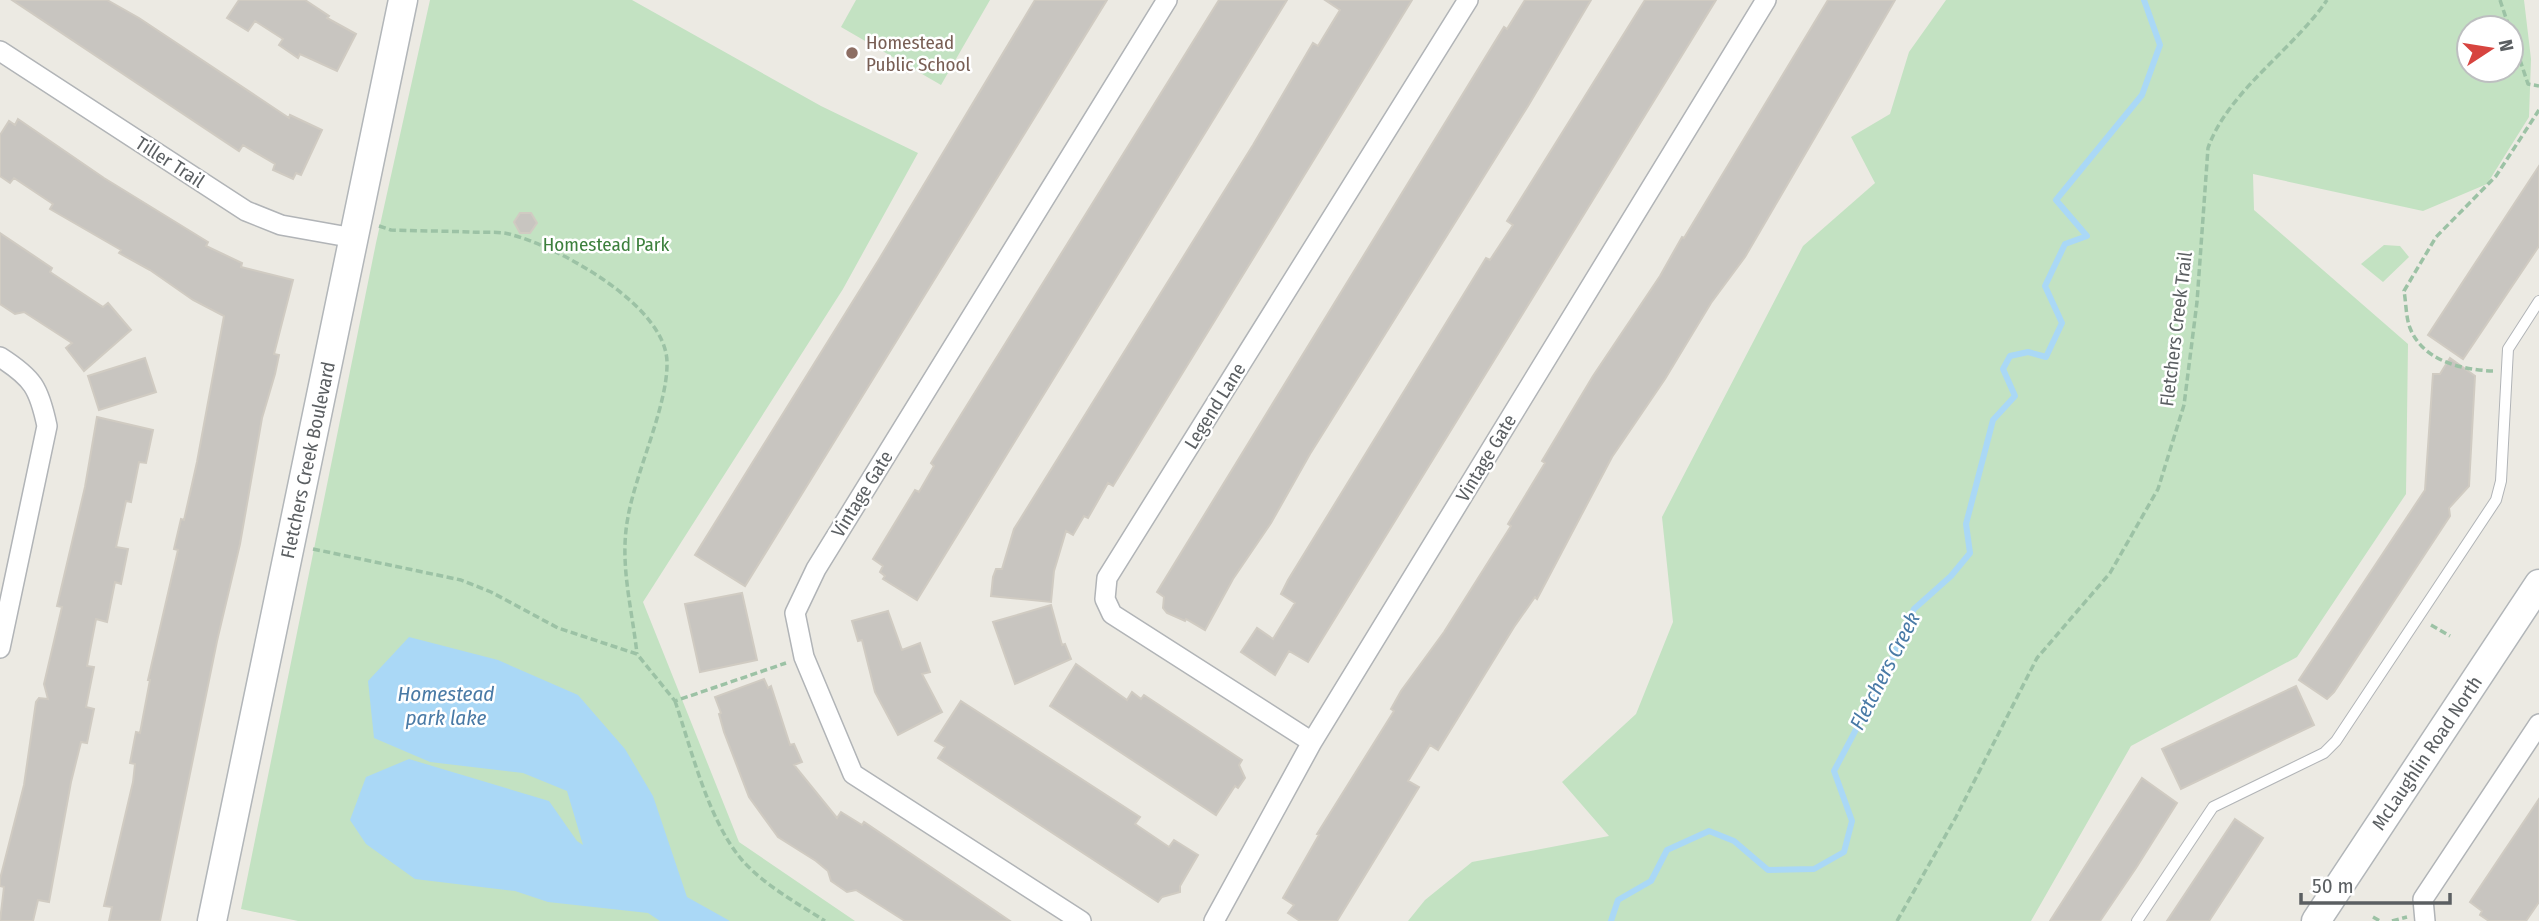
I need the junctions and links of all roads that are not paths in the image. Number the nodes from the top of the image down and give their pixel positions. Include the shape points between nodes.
1 (403, 0) edge
2 (1167, 0) edge
3 (1468, 0) edge
4 (1766, 0) edge
5 (0, 51) edge
6 (365, 231) junction
7 (2539, 301) edge
8 (0, 357) edge
9 (2539, 584) edge
10 (0, 648) edge
11 (2539, 724) edge
12 (1312, 743) junction
13 (212, 921) edge
14 (1081, 921) edge
15 (1214, 921) edge
16 (2137, 921) edge
17 (2316, 921) edge
18 (2426, 921) edge

1 - 6 street, Fletchers Creek Boulevard
2 - 14 street, Vintage Gate via 816,569 795,613 804,657 853,774
3 - 12 street, Legend Lane via 1107,578 1105,599 1112,614
4 - 12 street, Vintage Gate
5 - 6 street, Tiller Trail via 246,211 281,225
6 - 13 street, Fletchers Creek Boulevard via 290,544
7 - 16 lane via 2508,349 2496,500 2336,741 2324,753 2213,807
8 - 10 street via 27,374 41,397 47,426
9 - 17 street, McLaughlin Road North
11 - 18 street via 2423,899
12 - 15 street, Vintage Gate

